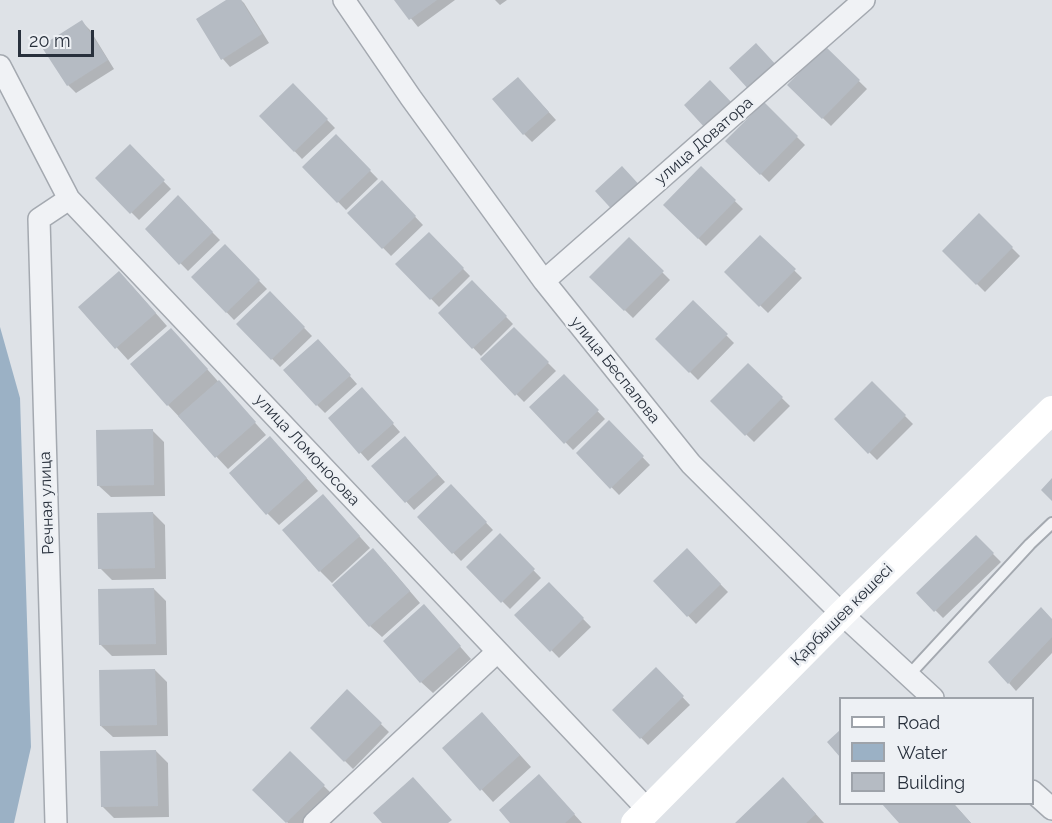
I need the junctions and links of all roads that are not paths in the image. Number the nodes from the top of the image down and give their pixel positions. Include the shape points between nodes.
1 (344, 0) edge
2 (864, 0) edge
3 (0, 66) edge
4 (69, 199) junction
5 (544, 281) junction
6 (1052, 410) edge
7 (1052, 523) edge
8 (842, 614) junction
9 (497, 652) junction
10 (909, 675) junction
11 (931, 697) edge
12 (1034, 793) edge
13 (1052, 809) edge
14 (642, 817) edge
15 (56, 823) edge
16 (315, 823) edge

1 - 5 street, улица Беспалова
2 - 5 street, улица Доватора
3 - 4 street, улица Ломоносова
4 - 9 street, улица Ломоносова
4 - 15 street, Речная улица via 39,219
5 - 8 street, улица Беспалова via 691,464
6 - 8 main road, Қарбышев көшесі
7 - 10 lane
8 - 10 street, улица Беспалова
8 - 14 main road, Қарбышев көшесі
9 - 14 street, улица Ломоносова
9 - 16 street
10 - 11 street, улица Беспалова
12 - 13 street

